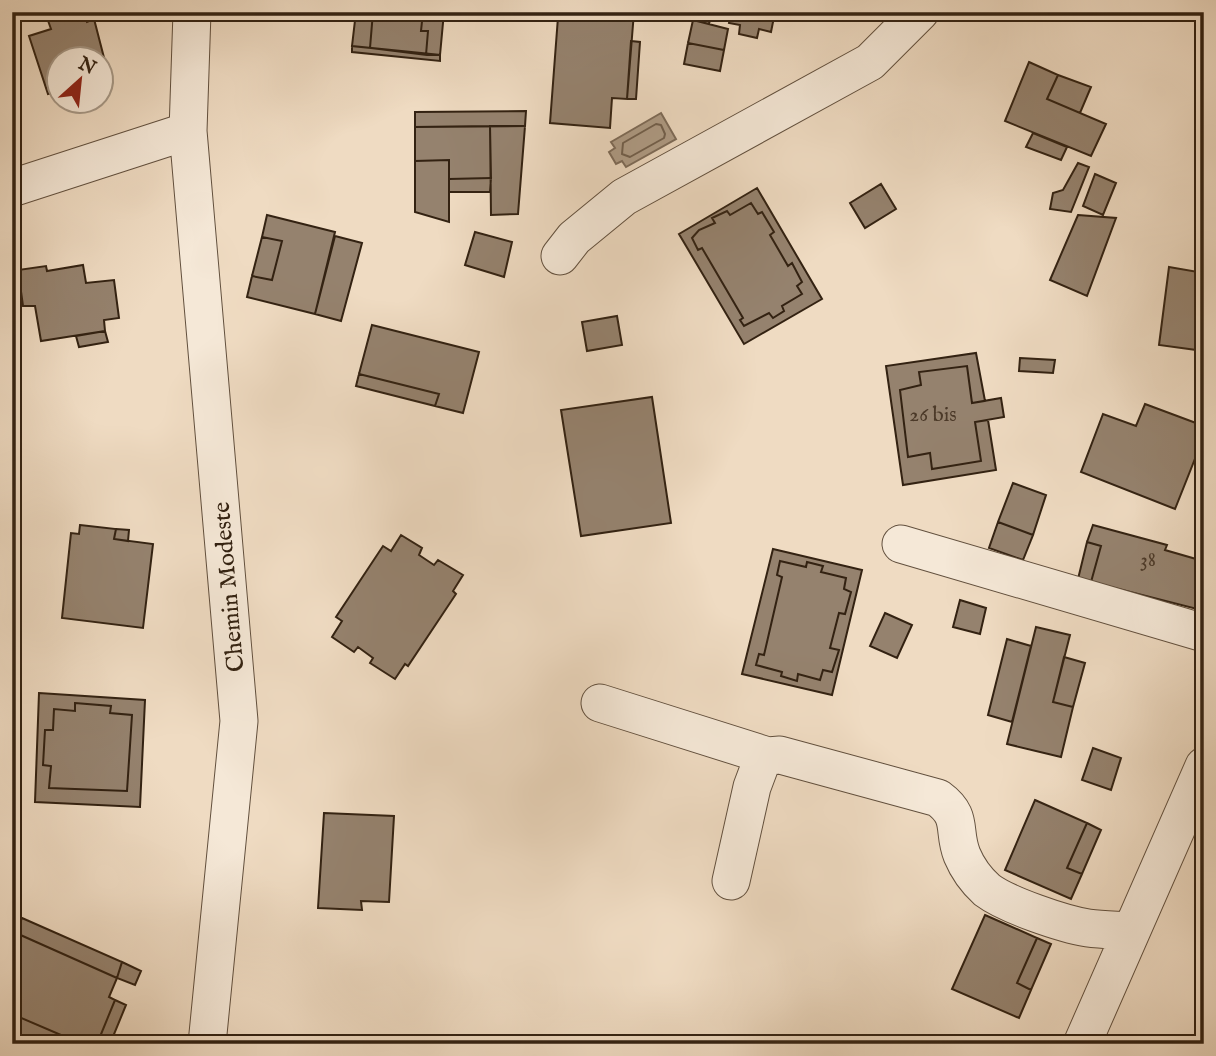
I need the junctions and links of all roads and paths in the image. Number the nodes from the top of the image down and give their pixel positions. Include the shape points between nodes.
1 (192, 12) edge
2 (920, 12) edge
3 (188, 131) junction
4 (12, 188) edge
5 (560, 256) dead end
6 (901, 544) dead end
7 (1204, 633) edge
8 (600, 703) dead end
9 (768, 756) junction
10 (1204, 766) edge
11 (731, 881) dead end
12 (1131, 931) junction
13 (207, 1044) edge
14 (1082, 1044) edge

1 - 3 street, Chemin Modeste
2 - 5 street via 870,62 624,197
3 - 4 street
3 - 13 street, Chemin Modeste via 239,721
6 - 7 street
8 - 9 street
9 - 11 street via 756,772
9 - 12 street via 780,755 938,798 950,807 962,854 989,891 1057,921
10 - 12 street
12 - 14 street

